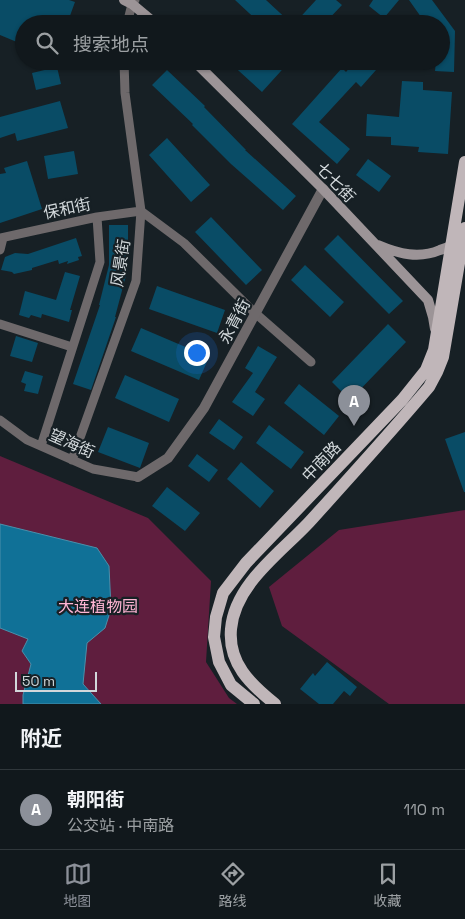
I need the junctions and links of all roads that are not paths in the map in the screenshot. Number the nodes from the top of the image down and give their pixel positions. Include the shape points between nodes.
1 (130, 1) edge
2 (128, 15) edge
3 (146, 15) edge
4 (124, 70) edge
5 (203, 70) edge
6 (465, 162) edge
7 (323, 189) junction
8 (142, 211) junction
9 (97, 217) junction
10 (464, 231) edge
11 (2, 238) edge
12 (375, 244) junction
13 (451, 246) junction
14 (0, 250) edge
15 (255, 313) junction
16 (0, 324) edge
17 (436, 336) junction
18 (72, 346) junction
19 (311, 362) dead end
20 (0, 420) edge
21 (40, 446) junction
22 (72, 460) junction
23 (138, 477) joint
24 (254, 704) edge
25 (274, 704) edge

1 - 2 street
1 - 3 main road
4 - 8 street, 风景街
5 - 7 main road, 七七街
6 - 13 main road, 中南路
7 - 12 main road, 七七街
7 - 15 street, 永青街
8 - 9 street, 保和街
8 - 15 street via 184,243
8 - 22 street, 风景街 via 136,281
9 - 11 street, 保和街
9 - 18 street via 100,262
10 - 13 main road
10 - 25 main road via 443,358 429,387 312,520 265,565 234,613 232,647 238,666 244,676
11 - 14 street
12 - 13 main road via 417,256
12 - 17 main road, 七七街 via 428,300
13 - 17 main road, 中南路
15 - 19 street
15 - 23 street, 永青街 via 204,408 168,458
16 - 18 street
17 - 24 main road, 中南路 via 434,350 418,381 246,563 223,593 214,637 219,662 231,685
18 - 21 street
20 - 21 street, 望海街
21 - 22 street, 望海街
22 - 23 street, 望海街 via 93,469

